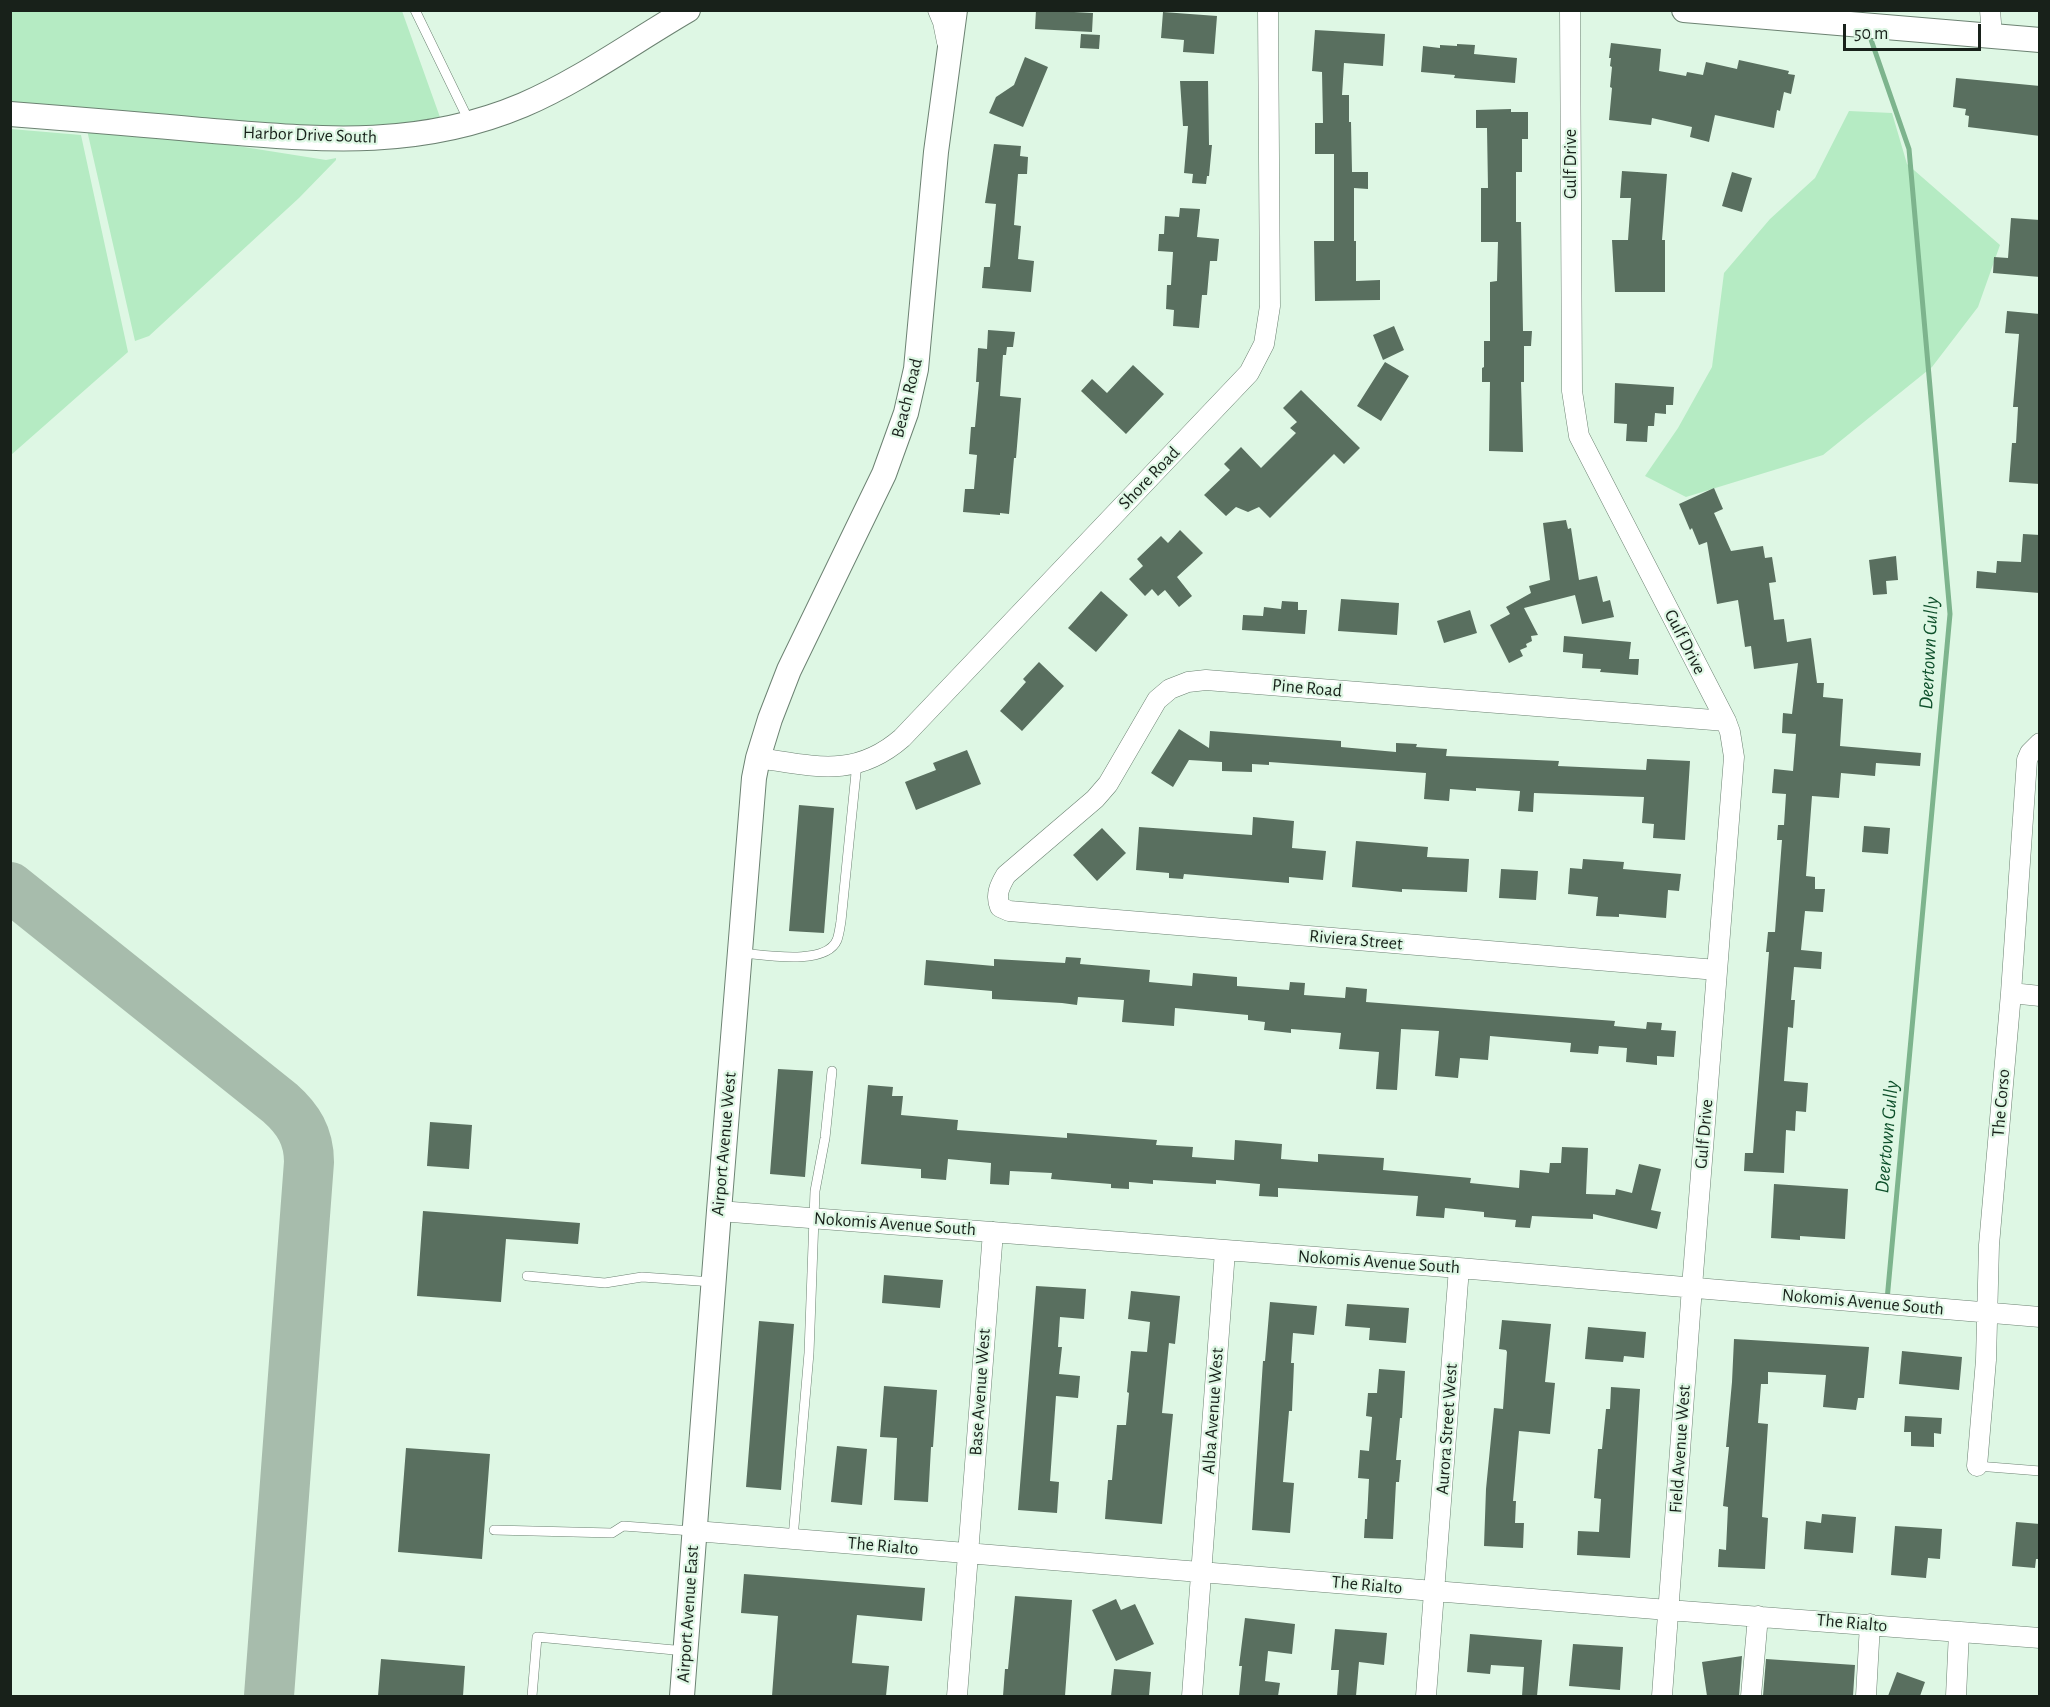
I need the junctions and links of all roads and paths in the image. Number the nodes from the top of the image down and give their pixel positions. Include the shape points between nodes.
1 (415, 10) edge
2 (688, 10) edge
3 (938, 10) edge
4 (955, 10) edge
5 (1268, 10) edge
6 (1570, 10) edge
7 (1684, 10) edge
8 (1990, 10) edge
9 (1992, 36) junction
10 (2040, 40) edge
11 (948, 51) junction
12 (10, 114) edge
13 (470, 123) junction
14 (1726, 721) junction
15 (2040, 743) edge
16 (758, 759) junction
17 (857, 764) junction
18 (998, 904) joint
19 (739, 953) junction
20 (1717, 970) junction
21 (2011, 993) junction
22 (2040, 996) edge
23 (832, 1071) dead end
24 (718, 1211) junction
25 (814, 1218) junction
26 (993, 1232) junction
27 (1225, 1251) junction
28 (1459, 1268) junction
29 (527, 1276) dead end
30 (713, 1282) junction
31 (1692, 1287) junction
32 (1987, 1313) junction
33 (2040, 1317) edge
34 (1977, 1467) joint
35 (2040, 1471) edge
36 (494, 1530) dead end
37 (695, 1531) junction
38 (793, 1538) junction
39 (968, 1553) junction
40 (1201, 1571) junction
41 (1435, 1590) junction
42 (1668, 1610) junction
43 (1758, 1616) junction
44 (1870, 1624) junction
45 (1959, 1632) junction
46 (2040, 1638) edge
47 (685, 1651) junction
48 (532, 1696) edge
49 (682, 1696) edge
50 (957, 1696) edge
51 (1192, 1696) edge
52 (1426, 1696) edge
53 (1662, 1696) edge
54 (1751, 1696) edge
55 (1866, 1696) edge
56 (1956, 1696) edge

1 - 13 lane
2 - 13 street, Harbor Drive South via 563,86
3 - 11 street
4 - 11 street, Beach Road
5 - 17 street, Shore Road via 1270,306 1258,358 1241,381 902,738 889,750
6 - 14 street, Gulf Drive via 1572,391 1579,436
7 - 9 street
8 - 9 street
9 - 10 street
11 - 16 street, Beach Road via 919,346 906,412 880,483 789,670
12 - 13 street, Harbor Drive South via 349,140 416,135
14 - 18 street, Pine Road via 1206,680 1188,682 1157,699 1108,784 1095,799 1006,875 999,887
14 - 20 street, Gulf Drive via 1734,758
15 - 21 street, The Corso via 2027,760
16 - 17 street, Shore Road via 836,767
16 - 19 street, Airport Avenue West
17 - 19 lane via 837,940 823,953 804,957
18 - 20 street, Riviera Street via 1009,911
19 - 24 street, Airport Avenue West
20 - 31 street, Gulf Drive
21 - 22 street
21 - 32 street, The Corso via 1989,1245
23 - 25 lane
24 - 25 street, Nokomis Avenue South
24 - 30 street, Airport Avenue West
25 - 26 street, Nokomis Avenue South
25 - 38 lane via 809,1353
26 - 27 street, Nokomis Avenue South
26 - 39 street, Base Avenue West
27 - 28 street, Nokomis Avenue South
27 - 40 street, Alba Avenue West
28 - 31 street, Nokomis Avenue South
28 - 41 street, Aurora Street West
29 - 30 lane via 605,1283 642,1277
30 - 37 street, Airport Avenue West
31 - 32 street, Nokomis Avenue South
31 - 42 street, Field Avenue West
32 - 33 street, Nokomis Avenue South
32 - 34 street, The Corso
34 - 35 lane
36 - 37 lane via 612,1533 623,1526
37 - 38 street, The Rialto
37 - 47 street, Airport Avenue East
38 - 39 street, The Rialto
39 - 40 street, The Rialto
39 - 50 street, Base Avenue West
40 - 41 street, The Rialto
40 - 51 street, Alba Avenue West
41 - 42 street, The Rialto
41 - 52 street, Aurora Street West
42 - 43 street, The Rialto
42 - 53 street, Field Avenue West
43 - 44 street, The Rialto
43 - 54 street
44 - 45 street, The Rialto
44 - 55 street
45 - 46 street, The Rialto
45 - 56 street
47 - 48 lane via 537,1637
47 - 49 street, Airport Avenue East

